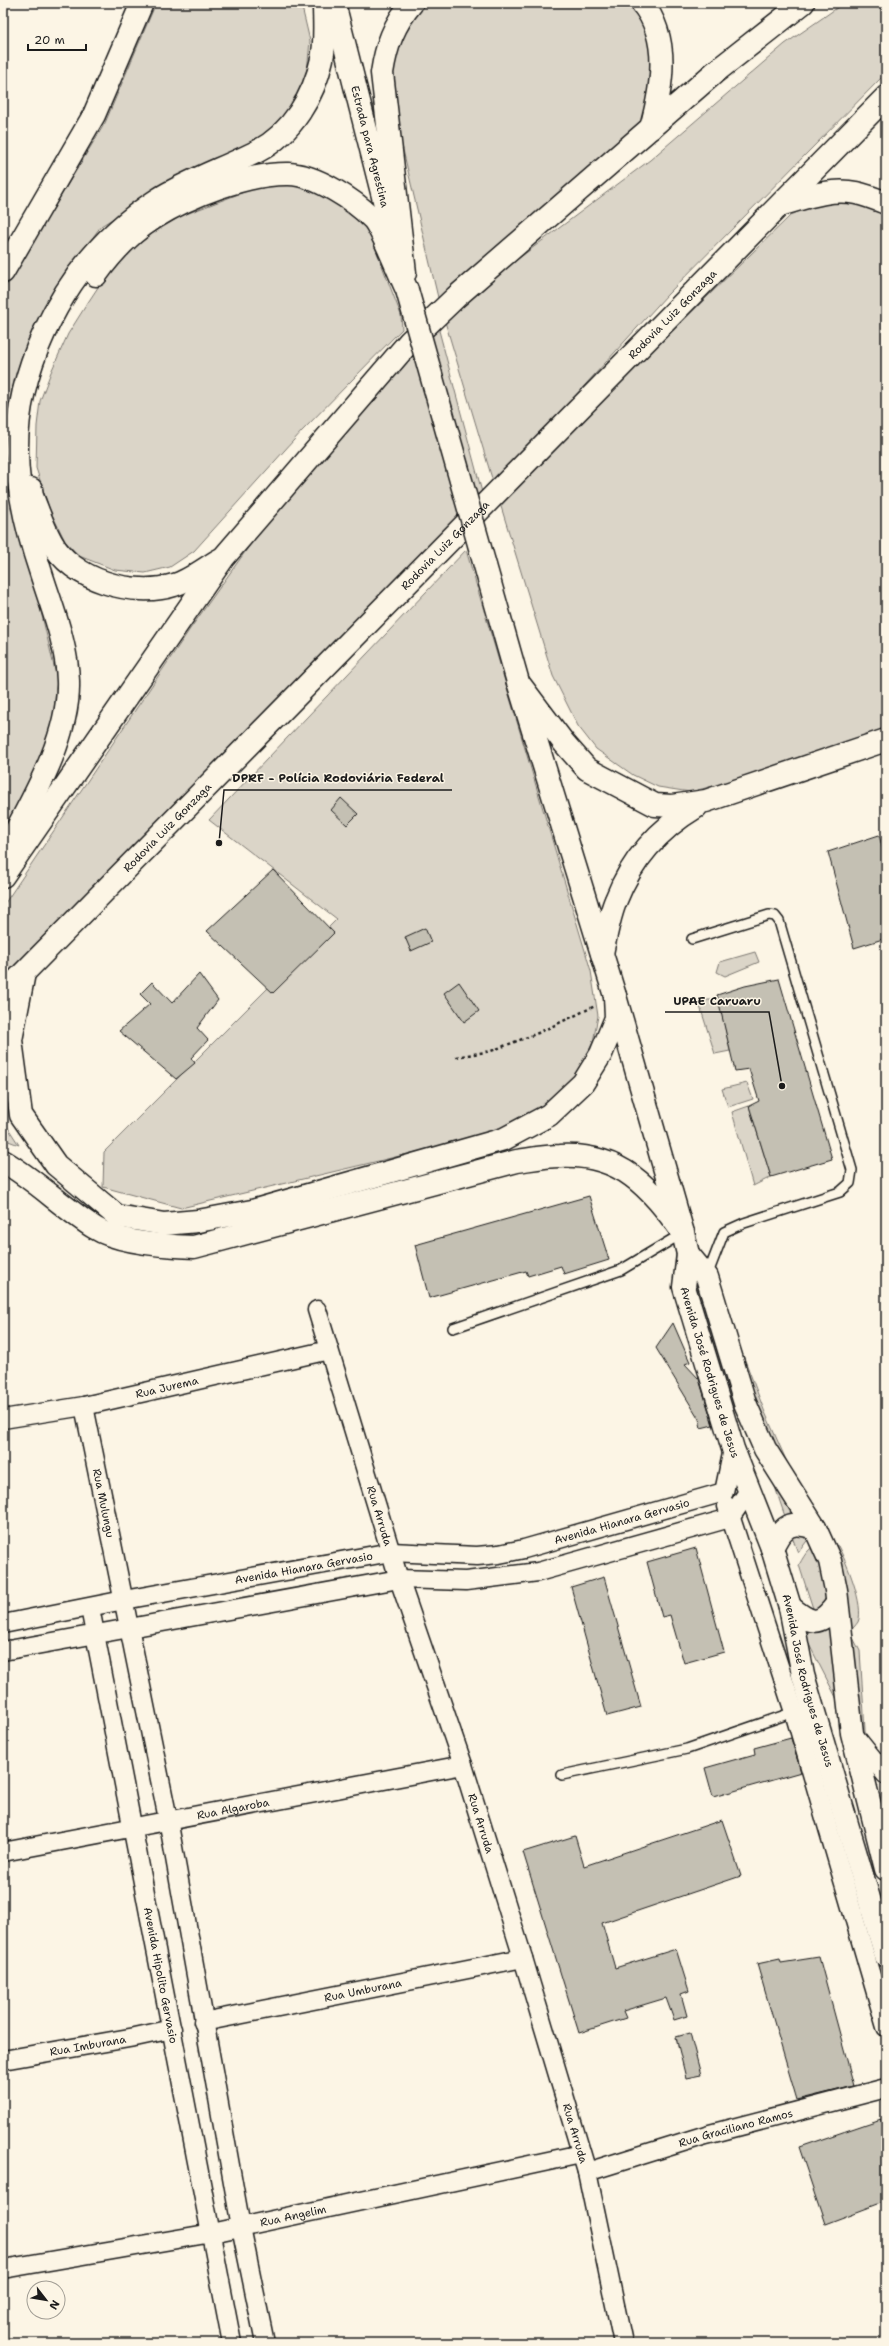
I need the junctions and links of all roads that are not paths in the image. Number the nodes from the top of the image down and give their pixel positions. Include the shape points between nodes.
1 (142, 3) edge
2 (324, 3) edge
3 (334, 3) edge
4 (412, 3) edge
5 (642, 3) edge
6 (803, 3) edge
7 (886, 96) edge
8 (651, 128) junction
9 (886, 202) edge
10 (782, 204) junction
11 (3, 272) edge
12 (407, 290) junction
13 (224, 556) junction
14 (518, 682) junction
15 (886, 740) edge
16 (706, 801) junction
17 (3, 855) edge
18 (3, 876) edge
19 (692, 939) dead end
20 (602, 953) junction
21 (24, 973) junction
22 (3, 994) edge
23 (616, 996) junction
24 (3, 1161) edge
25 (682, 1233) junction
26 (688, 1254) junction
27 (707, 1277) junction
28 (317, 1310) dead end
29 (453, 1328) dead end
30 (329, 1350) junction
31 (84, 1406) junction
32 (3, 1419) edge
33 (733, 1449) junction
34 (750, 1489) junction
35 (724, 1492) junction
36 (730, 1518) junction
37 (815, 1528) junction
38 (772, 1548) junction
39 (391, 1552) junction
40 (399, 1578) junction
41 (124, 1600) junction
42 (836, 1605) junction
43 (790, 1607) junction
44 (90, 1608) junction
45 (3, 1624) edge
46 (129, 1629) junction
47 (95, 1635) junction
48 (3, 1651) edge
49 (803, 1675) junction
50 (794, 1712) junction
51 (852, 1734) junction
52 (463, 1765) junction
53 (562, 1775) dead end
54 (886, 1775) edge
55 (168, 1820) junction
56 (131, 1827) junction
57 (3, 1852) edge
58 (886, 1869) edge
59 (886, 1956) edge
60 (523, 1958) junction
61 (203, 2022) junction
62 (886, 2027) edge
63 (172, 2029) junction
64 (3, 2060) edge
65 (886, 2088) edge
66 (581, 2154) junction
67 (587, 2172) junction
68 (241, 2227) junction
69 (212, 2233) junction
70 (3, 2269) edge
71 (232, 2343) edge
72 (265, 2343) edge
73 (623, 2343) edge

1 - 11 main road via 94,114
2 - 17 main road via 323,57 310,92 293,123 260,150 159,198 122,224 82,268 61,300 28,370 18,412 17,480 29,537 62,642 68,682 62,727 52,756
3 - 12 main road, Estrada para Agrestina
4 - 12 main road via 400,17 392,34 382,73
5 - 8 main road via 656,25 661,49 660,93
6 - 8 main road via 714,72
7 - 10 main road, Rodovia Luiz Gonzaga
8 - 13 main road via 456,296 410,341
9 - 10 main road via 857,193 838,192 822,193
10 - 21 main road, Rodovia Luiz Gonzaga
12 - 13 main road via 374,220 330,186 290,174 256,178 224,186 154,218 103,265 87,287 46,359 29,419 28,459 32,496 51,542 81,572 104,583 153,590 175,585
12 - 14 main road, bridge
13 - 18 main road
14 - 16 main road via 587,769 655,805 672,806
14 - 20 main road
15 - 16 main road
16 - 20 main road via 673,820 644,850 627,875 615,901
19 - 27 lane via 769,915 775,916 779,921 852,1170 850,1183 840,1192 724,1232
20 - 23 main road
21 - 22 main road, Rodovia Luiz Gonzaga
21 - 23 main road via 11,1040 21,1115 56,1165 117,1216 164,1224 198,1221 252,1211 504,1139 549,1115 583,1083 601,1054 616,1018
23 - 25 main road
24 - 25 main road via 27,1175 96,1228 132,1240 165,1246 194,1247 517,1161 561,1156 598,1159 620,1168 659,1199
25 - 26 main road
25 - 29 lane via 621,1270
26 - 27 main road, Avenida José Rodrigues de Jesus
26 - 33 main road, Avenida José Rodrigues de Jesus via 684,1287
27 - 37 main road, Avenida José Rodrigues de Jesus via 751,1416 765,1449
28 - 30 street, Rua Arruda
30 - 31 street, Rua Jurema
30 - 39 street, Rua Arruda
31 - 32 street, Rua Jurema
31 - 41 street, Rua Mulungu
33 - 34 main road, Avenida José Rodrigues de Jesus
33 - 35 street
34 - 36 street
34 - 38 main road, Avenida José Rodrigues de Jesus
35 - 36 street
35 - 39 street, Avenida Hianara Gervasio via 499,1554 477,1556
36 - 40 street via 538,1572 466,1582
36 - 50 street
37 - 38 main road via 799,1523 788,1526 778,1535
37 - 42 main road, Avenida José Rodrigues de Jesus via 830,1561 836,1590
38 - 43 main road, Avenida José Rodrigues de Jesus
39 - 40 street, Rua Arruda
39 - 41 street, Avenida Hianara Gervasio
40 - 46 street
40 - 52 street, Rua Arruda
41 - 44 street, Avenida Hianara Gervasio
41 - 46 street, Rua Mulungu
42 - 43 main road via 827,1617 817,1622 806,1619
42 - 51 main road, Avenida José Rodrigues de Jesus
43 - 49 main road, Avenida José Rodrigues de Jesus
44 - 45 street, Avenida Hianara Gervasio
44 - 47 street, Avenida Hipolito Gervasio
46 - 47 street
46 - 55 street, Rua Mulungu
47 - 48 street
47 - 56 street, Avenida Hipolito Gervasio
49 - 50 lane
49 - 59 main road, Avenida José Rodrigues de Jesus
50 - 53 lane via 688,1749
50 - 62 street
51 - 54 street
51 - 58 main road, Avenida José Rodrigues de Jesus
52 - 55 street, Rua Algaroba
52 - 60 street, Rua Arruda
55 - 56 street, Rua Algaroba
55 - 61 street, Rua Mulungu
56 - 57 street, Rua Algaroba
56 - 63 street, Avenida Hipolito Gervasio
60 - 61 street, Rua Umburana
60 - 66 street, Rua Arruda
61 - 68 street, Rua Mulungu
63 - 64 street, Rua Imburana
63 - 69 street, Avenida Hipolito Gervasio
65 - 67 street, Rua Graciliano Ramos via 713,2133
66 - 67 street, Rua Arruda
66 - 68 street, Rua Angelim
67 - 73 street, Rua Arruda
68 - 69 street, Rua Angelim
68 - 72 street, Rua Mulungu
69 - 70 street, Rua Angelim
69 - 71 street, Avenida Hipolito Gervasio

